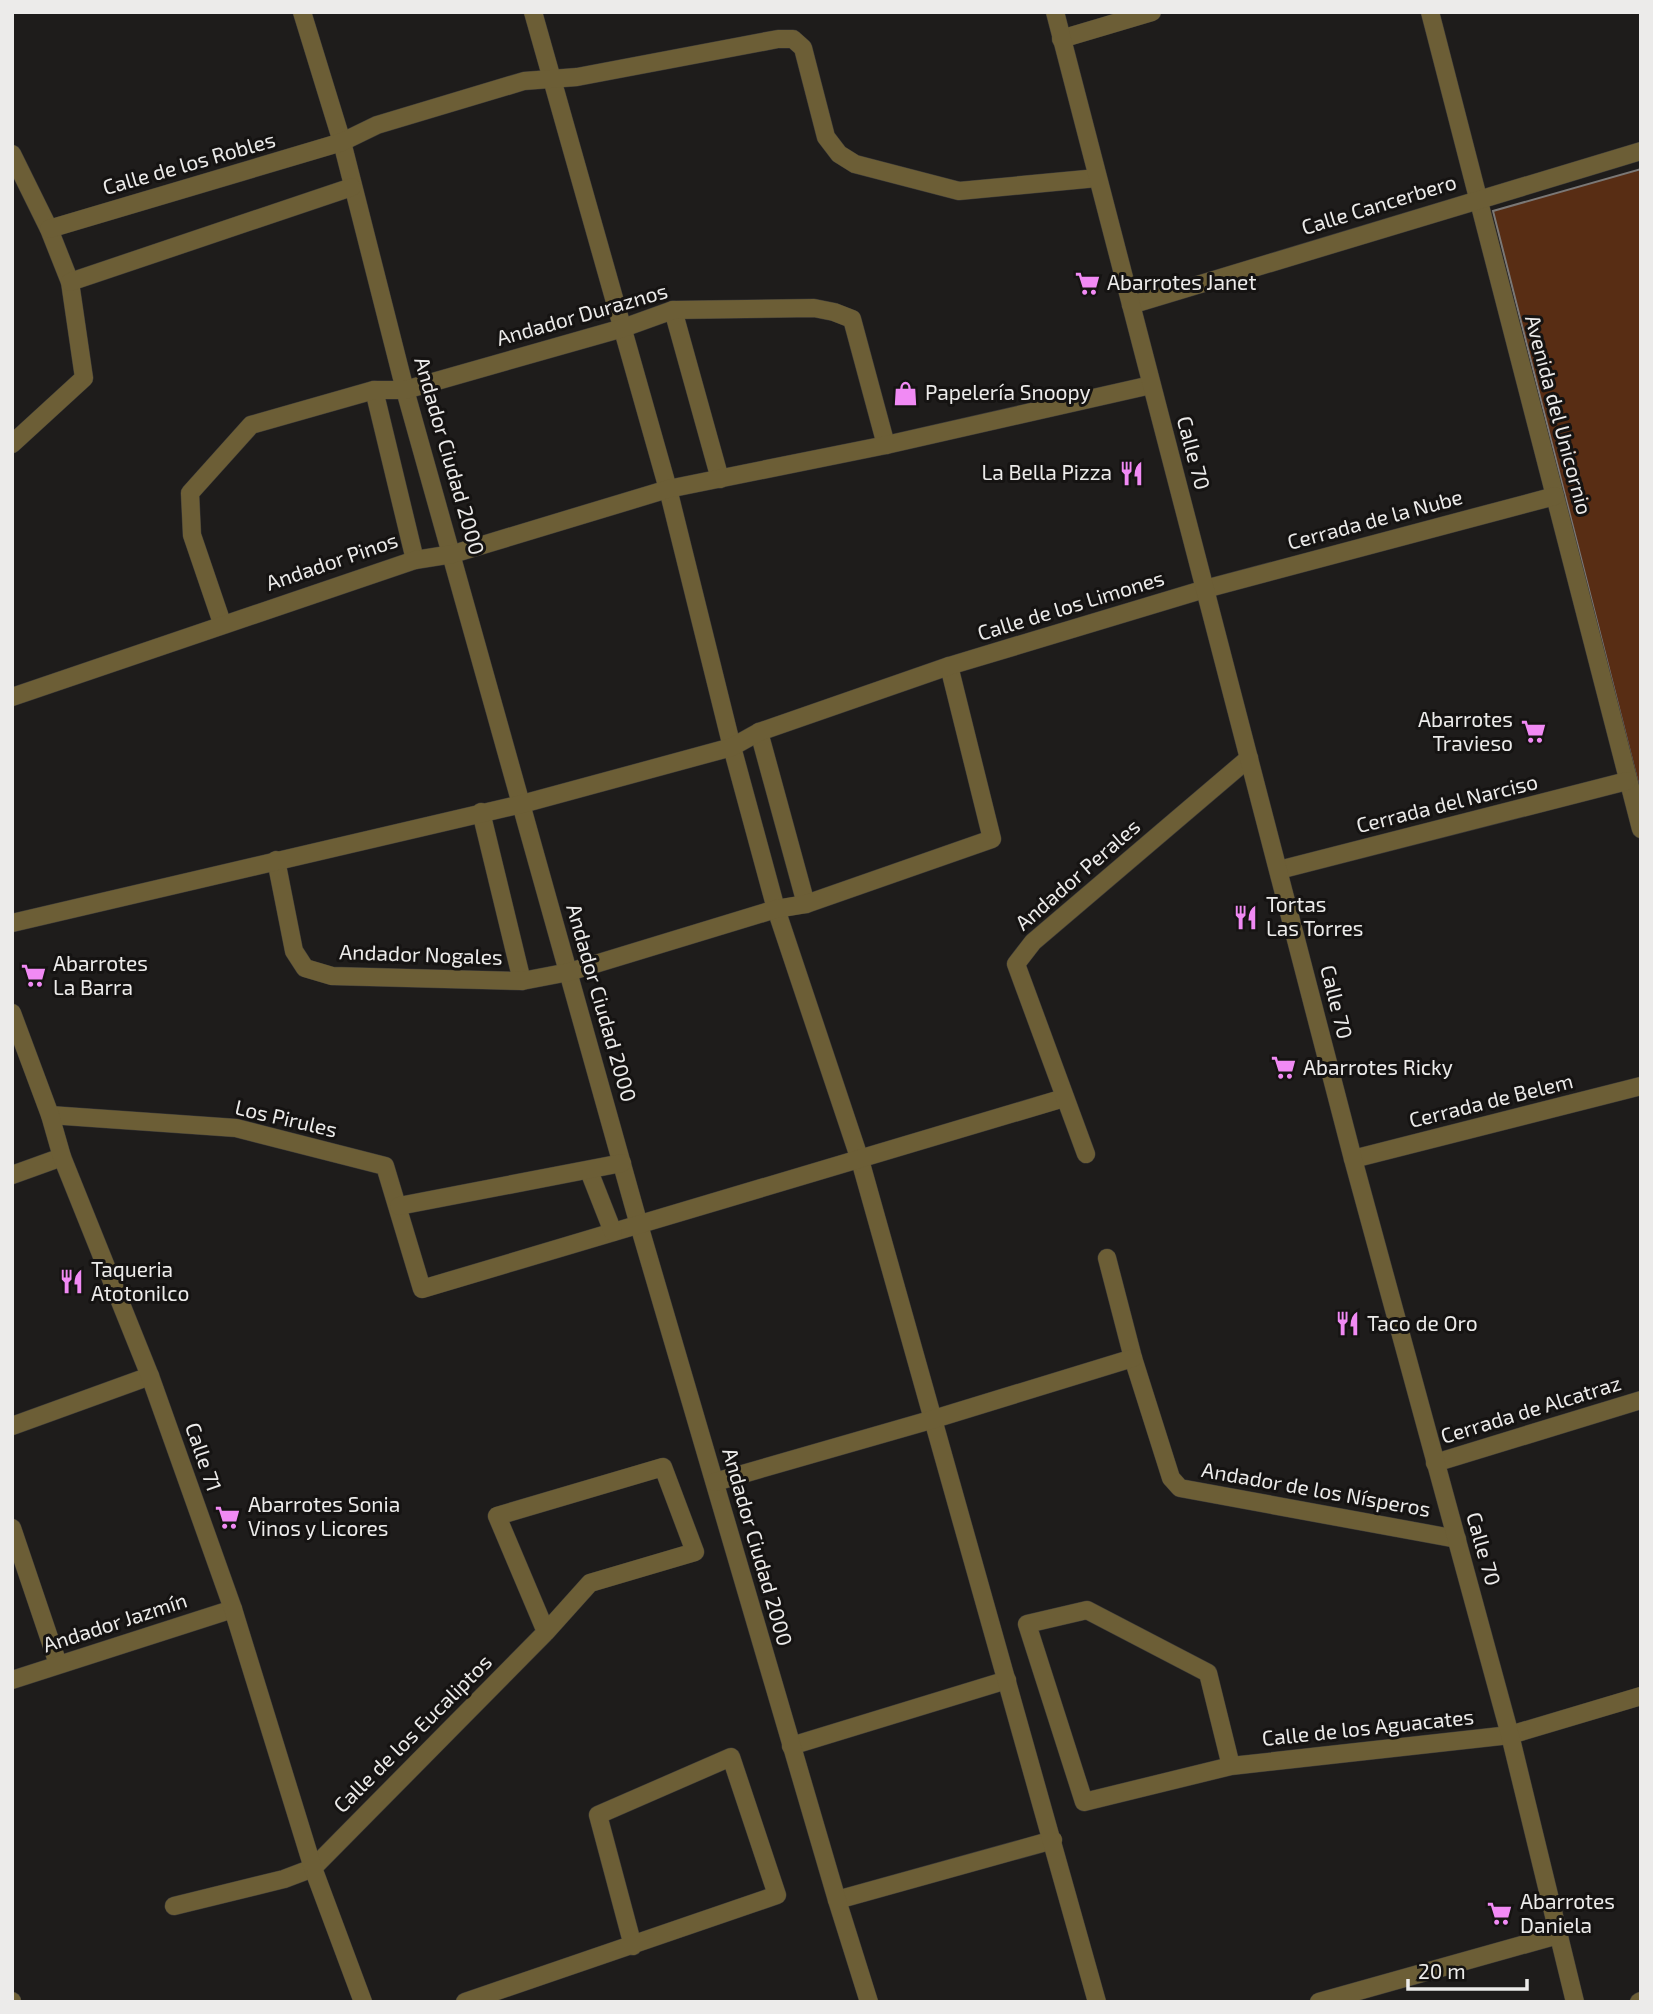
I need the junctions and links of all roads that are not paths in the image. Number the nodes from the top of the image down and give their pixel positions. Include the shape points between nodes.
1 (302, 12) edge
2 (533, 12) edge
3 (1055, 12) edge
4 (1152, 12) edge
5 (1430, 12) edge
6 (1061, 38) junction
7 (552, 79) junction
8 (342, 142) junction
9 (1641, 151) edge
10 (12, 154) edge
11 (1097, 178) junction
12 (352, 187) junction
13 (1477, 199) junction
14 (49, 229) junction
15 (69, 282) junction
16 (1130, 305) junction
17 (673, 310) junction
18 (622, 328) junction
19 (1151, 385) junction
20 (374, 390) junction
21 (405, 390) junction
22 (12, 444) edge
23 (886, 445) junction
24 (720, 479) junction
25 (668, 489) junction
26 (1555, 496) junction
27 (453, 554) junction
28 (415, 560) junction
29 (1205, 589) junction
30 (222, 624) junction
31 (949, 666) junction
32 (12, 697) edge
33 (759, 732) junction
34 (732, 747) junction
35 (1249, 758) junction
36 (1627, 781) junction
37 (522, 804) junction
38 (481, 812) junction
39 (1641, 829) edge
40 (276, 860) junction
41 (1279, 870) junction
42 (806, 904) junction
43 (776, 909) junction
44 (12, 923) edge
45 (569, 972) junction
46 (522, 981) junction
47 (12, 1013) edge
48 (1641, 1086) edge
49 (1064, 1098) junction
50 (50, 1115) junction
51 (1086, 1154) dead end
52 (62, 1157) junction
53 (1353, 1159) junction
54 (860, 1160) junction
55 (622, 1163) junction
56 (589, 1171) junction
57 (12, 1175) edge
58 (399, 1206) junction
59 (639, 1225) junction
60 (613, 1232) junction
61 (1107, 1258) dead end
62 (1133, 1358) junction
63 (150, 1376) junction
64 (1641, 1400) edge
65 (934, 1419) junction
66 (12, 1426) edge
67 (1435, 1463) junction
68 (715, 1482) junction
69 (12, 1528) edge
70 (1457, 1539) junction
71 (233, 1609) junction
72 (546, 1632) junction
73 (58, 1664) junction
74 (12, 1680) edge
75 (1007, 1680) junction
76 (1641, 1696) edge
77 (1510, 1735) junction
78 (791, 1746) junction
79 (1231, 1766) junction
80 (1052, 1840) junction
81 (313, 1868) junction
82 (837, 1900) junction
83 (174, 1906) dead end
84 (1558, 1936) junction
85 (634, 1946) junction
86 (363, 2002) edge
87 (465, 2002) edge
88 (869, 2002) edge
89 (1097, 2002) edge
90 (1319, 2002) edge
91 (1575, 2002) edge

1 - 8 street, Andador Ciudad 2000
2 - 7 street
3 - 6 street, Calle 70
4 - 6 street
5 - 13 street, Avenida del Unicornio
6 - 11 street, Calle 70
7 - 8 street, Calle de los Robles via 524,81 390,121
7 - 11 street, Calle de los Robles via 793,39 803,48 825,136 839,154 855,164 959,191
7 - 18 street
8 - 12 street, Andador Ciudad 2000
8 - 14 street, Calle de los Robles
9 - 13 street, Calle Cancerbero
10 - 14 street
11 - 16 street, Calle 70
12 - 15 street
12 - 21 street, Andador Ciudad 2000
13 - 16 street, Calle Cancerbero
13 - 26 street, Avenida del Unicornio
14 - 15 street
15 - 22 street via 84,378
16 - 19 street, Calle 70
17 - 18 street, Andador Duraznos
17 - 23 street, Andador Duraznos via 814,308 852,319
17 - 24 street
18 - 21 street, Andador Duraznos
18 - 25 street
19 - 23 street
19 - 29 street, Calle 70
20 - 21 street
20 - 28 street, Andador Pinos
20 - 30 street via 251,425 190,493 192,535
21 - 27 street, Andador Ciudad 2000
23 - 24 street
24 - 25 street
25 - 27 street
25 - 34 street
26 - 29 street, Cerrada de la Nube
26 - 36 street, Avenida del Unicornio
27 - 28 street
27 - 37 street, Andador Ciudad 2000
28 - 30 street, Andador Pinos
29 - 31 street, Calle de los Limones
29 - 35 street, Calle 70
30 - 32 street, Andador Pinos
31 - 33 street, Calle de los Limones
31 - 42 street via 992,839
33 - 34 street, Calle de los Limones
33 - 42 street
34 - 37 street, Calle de los Limones
34 - 43 street
35 - 41 street, Calle 70
35 - 49 street, Andador Perales via 1033,942 1016,964
36 - 39 street, Avenida del Unicornio
36 - 41 street, Cerrada del Narciso
37 - 38 street
37 - 45 street, Andador Ciudad 2000
38 - 40 street
38 - 46 street, Andador Nogales
40 - 44 street
40 - 46 street, Andador Nogales via 294,951 305,968 332,976
41 - 53 street, Calle 70
42 - 43 street
43 - 45 street, Andador Nogales
43 - 54 street
45 - 46 street, Andador Nogales
45 - 55 street, Andador Ciudad 2000
47 - 50 street, Calle 71
48 - 53 street, Cerrada de Belem
49 - 51 street, Andador Perales
49 - 54 street
50 - 52 street, Calle 71
50 - 58 street, Los Pirules via 236,1128 385,1166
52 - 57 street
52 - 63 street, Calle 71
53 - 67 street, Calle 70
54 - 59 street, Los Pirules
54 - 65 street
55 - 56 street
55 - 59 street, Andador Ciudad 2000
56 - 58 street
56 - 60 street
58 - 60 street, Los Pirules via 422,1289
59 - 60 street, Los Pirules
59 - 68 street, Andador Ciudad 2000
61 - 62 street, Andador de los Nísperos
62 - 65 street
62 - 70 street, Andador de los Nísperos via 1171,1478 1180,1488
63 - 66 street
63 - 71 street, Calle 71
64 - 67 street, Cerrada de Alcatraz
65 - 68 street
65 - 75 street
67 - 70 street, Calle 70
68 - 78 street, Andador Ciudad 2000
69 - 73 street
70 - 77 street, Calle 70
71 - 73 street, Andador Jazmín
71 - 81 street, Calle 71
72 - 72 street, Calle de los Eucaliptos via 590,1583 695,1552 663,1467 497,1516
72 - 81 street, Calle de los Eucaliptos
73 - 74 street, Andador Jazmín
75 - 78 street
75 - 80 street
76 - 77 street, Calle de los Aguacates
77 - 79 street, Calle de los Aguacates
77 - 84 street, Calle 70
78 - 82 street, Andador Ciudad 2000
79 - 79 street, Calle de los Aguacates via 1084,1802 1027,1624 1087,1610 1208,1673
80 - 82 street
80 - 89 street
81 - 83 street
81 - 86 street, Calle 71
82 - 88 street, Andador Ciudad 2000
84 - 90 street
84 - 91 street, Calle 70
85 - 85 street via 776,1895 731,1757 597,1815
85 - 87 street

